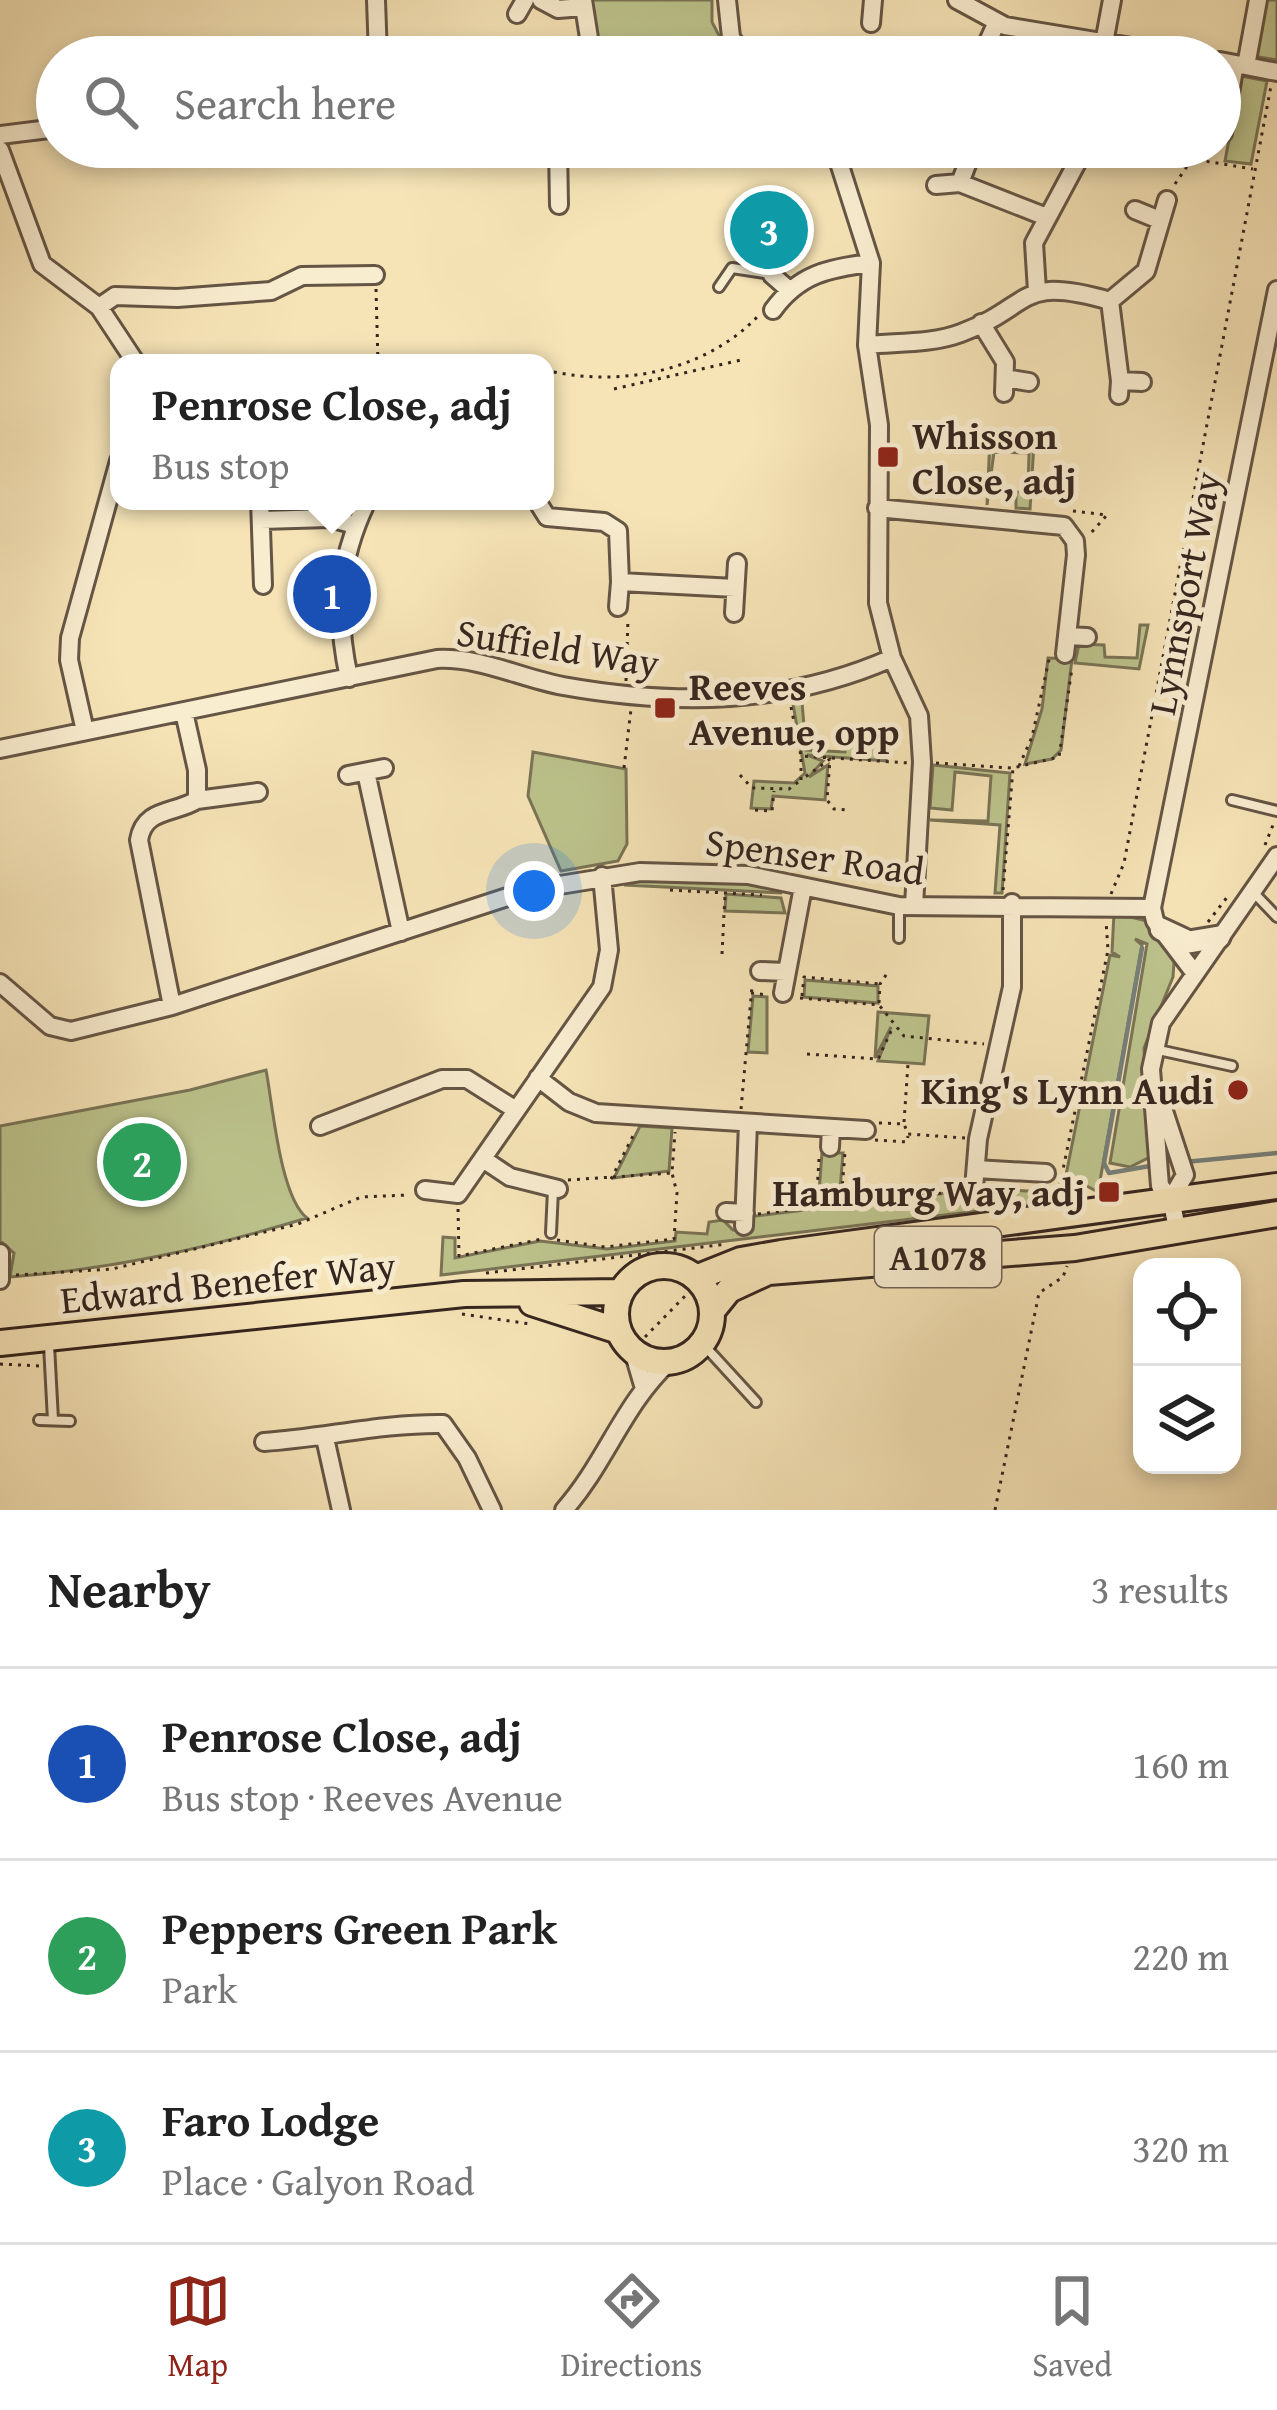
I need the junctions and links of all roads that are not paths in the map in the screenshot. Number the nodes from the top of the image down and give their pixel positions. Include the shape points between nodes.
1 (376, 0) edge
2 (541, 0) edge
3 (728, 0) edge
4 (873, 0) edge
5 (957, 0) edge
6 (1112, 0) edge
7 (1258, 0) edge
8 (583, 4) edge
9 (871, 23) dead end
10 (996, 23) junction
11 (377, 36) edge
12 (588, 36) edge
13 (731, 36) edge
14 (990, 36) edge
15 (1056, 36) edge
16 (1112, 36) edge
17 (1241, 45) edge
18 (1241, 64) edge
19 (1276, 72) edge
20 (36, 131) edge
21 (0, 135) edge
22 (0, 150) edge
23 (559, 168) edge
24 (841, 168) edge
25 (966, 168) edge
26 (1075, 168) edge
27 (1071, 176) junction
28 (961, 183) junction
29 (936, 185) dead end
30 (1093, 185) dead end
31 (1167, 200) road end
32 (560, 205) dead end
33 (1136, 210) dead end
34 (1044, 216) junction
35 (1157, 219) junction
36 (872, 263) junction
37 (375, 275) road end
38 (772, 275) joint
39 (719, 287) dead end
40 (788, 289) junction
41 (1277, 290) edge
42 (1036, 291) junction
43 (1109, 301) junction
44 (99, 307) junction
45 (772, 310) road end
46 (981, 323) junction
47 (867, 345) junction
48 (130, 354) edge
49 (1029, 382) dead end
50 (1142, 382) dead end
51 (110, 494) edge
52 (877, 508) junction
53 (362, 510) edge
54 (543, 510) edge
55 (260, 511) edge
56 (355, 525) junction
57 (737, 563) dead end
58 (620, 582) junction
59 (263, 585) dead end
60 (735, 588) junction
61 (734, 613) dead end
62 (624, 614) road end
63 (1087, 638) dead end
64 (892, 658) junction
65 (349, 678) junction
66 (184, 712) junction
67 (85, 731) junction
68 (0, 749) edge
69 (366, 772) dead end
70 (258, 792) dead end
71 (197, 800) junction
72 (1232, 800) dead end
73 (1277, 813) edge
74 (1277, 856) edge
75 (602, 876) junction
76 (802, 887) junction
77 (1253, 892) junction
78 (1007, 904) junction
79 (906, 906) junction
80 (1277, 917) edge
81 (1156, 918) junction
82 (400, 932) junction
83 (1219, 937) junction
84 (898, 938) dead end
85 (756, 971) road end
86 (1193, 971) junction
87 (786, 972) junction
88 (0, 983) edge
89 (783, 993) road end
90 (172, 1006) junction
91 (1152, 1049) junction
92 (1232, 1066) dead end
93 (538, 1078) junction
94 (398, 1094) junction
95 (516, 1110) junction
96 (407, 1114) dead end
97 (744, 1123) junction
98 (320, 1126) dead end
99 (866, 1130) road end
100 (483, 1159) junction
101 (976, 1169) junction
102 (1054, 1176) road end
103 (1277, 1186) edge
104 (555, 1189) joint
105 (974, 1189) road end
106 (424, 1190) road end
107 (1171, 1199) junction
108 (1071, 1212) junction
109 (1277, 1214) edge
110 (738, 1217) road end
111 (550, 1233) dead end
112 (1178, 1233) junction
113 (1075, 1248) junction
114 (0, 1253) edge
115 (1, 1278) edge
116 (621, 1292) junction
117 (704, 1292) junction
118 (460, 1304) junction
119 (48, 1338) junction
120 (627, 1342) junction
121 (0, 1343) edge
122 (702, 1343) junction
123 (669, 1362) junction
124 (643, 1385) junction
125 (756, 1402) dead end
126 (39, 1420) dead end
127 (52, 1420) junction
128 (70, 1421) dead end
129 (325, 1438) junction
130 (264, 1442) dead end
131 (341, 1510) edge
132 (492, 1510) edge
133 (564, 1510) edge

1 - 11 street
2 - 8 street via 558,9
3 - 13 street
4 - 9 street
5 - 10 street
6 - 16 street
7 - 17 street
8 - 12 street
10 - 14 street
10 - 15 street
18 - 19 street
20 - 21 street
22 - 44 street via 42,264
23 - 32 street
24 - 36 street
25 - 28 street
26 - 27 street
27 - 30 street
27 - 34 street
28 - 29 street
28 - 34 street
31 - 35 street
33 - 35 street
34 - 42 street via 1034,243
35 - 43 street via 1146,271
36 - 40 street via 809,275
36 - 47 street
37 - 44 street via 302,276 271,291 115,296
38 - 39 lane via 732,268
38 - 40 street
40 - 45 street
41 - 81 street, Lynnsport Way
42 - 43 street via 1075,290
42 - 46 street
43 - 50 street via 1119,388
44 - 48 street
46 - 47 street via 950,336
46 - 49 street via 1001,351 1004,385
47 - 52 street via 879,424
51 - 67 street via 70,638
52 - 63 street via 1049,520 1069,531 1076,547 1066,645
52 - 64 street via 878,604
53 - 56 street
54 - 58 street via 618,531
55 - 56 street
55 - 59 street
56 - 65 street via 339,598
57 - 60 street
58 - 60 street
58 - 62 street
60 - 61 street
64 - 65 street, Suffield Way via 788,693 683,700 560,686 455,658
64 - 79 street via 919,716 922,762
65 - 66 street, Suffield Way
66 - 67 street, Suffield Way
66 - 71 street
67 - 68 street, Suffield Way
69 - 82 street
70 - 71 street
71 - 90 street via 152,814 139,840
72 - 73 lane
74 - 77 street
75 - 76 street, Spenser Road via 716,872
75 - 82 street, Spenser Road via 529,890
75 - 93 street via 609,950 602,987
76 - 79 street, Spenser Road
76 - 87 street
77 - 80 lane
77 - 83 street
78 - 79 street, Spenser Road
78 - 81 street, Spenser Road
78 - 101 street via 1012,987
79 - 84 lane
81 - 83 street via 1189,942
81 - 86 street
82 - 90 street, Spenser Road
83 - 86 street
85 - 87 street
86 - 91 street
87 - 89 street
88 - 90 street, Spenser Road via 50,1026 71,1031
91 - 92 lane
91 - 107 street via 1160,1186
93 - 95 street
93 - 97 street via 582,1109
94 - 95 street via 456,1078
94 - 96 street
94 - 98 street
95 - 100 street
97 - 99 street via 835,1142
97 - 110 street
100 - 104 street via 510,1177
100 - 106 street via 453,1201
101 - 102 street
101 - 105 street
103 - 107 main road, Edward Benefer Way / A1078
104 - 111 lane
107 - 108 main road, Edward Benefer Way / A1078
107 - 112 street
108 - 113 lane
108 - 117 main road, Edward Benefer Way / A1078 via 741,1260
109 - 112 main road, A1078
112 - 113 main road, A1078
113 - 117 main road, A1078 via 791,1268
114 - 115 street
116 - 117 main road, Edward Benefer Way / A1078 via 655,1267 683,1270
116 - 118 main road, Edward Benefer Way / A1078
116 - 120 main road
117 - 122 main road
118 - 119 main road, Edward Benefer Way / A1078
118 - 120 main road, Edward Benefer Way / A1078 via 543,1304
119 - 121 main road, Edward Benefer Way / A1078
119 - 127 lane
120 - 123 main road, Edward Benefer Way / A1078
120 - 124 street
122 - 123 main road
122 - 125 lane
123 - 124 street
124 - 133 street via 592,1479
126 - 127 lane
127 - 128 lane
129 - 130 street
129 - 131 street
129 - 132 street via 398,1423 443,1424

